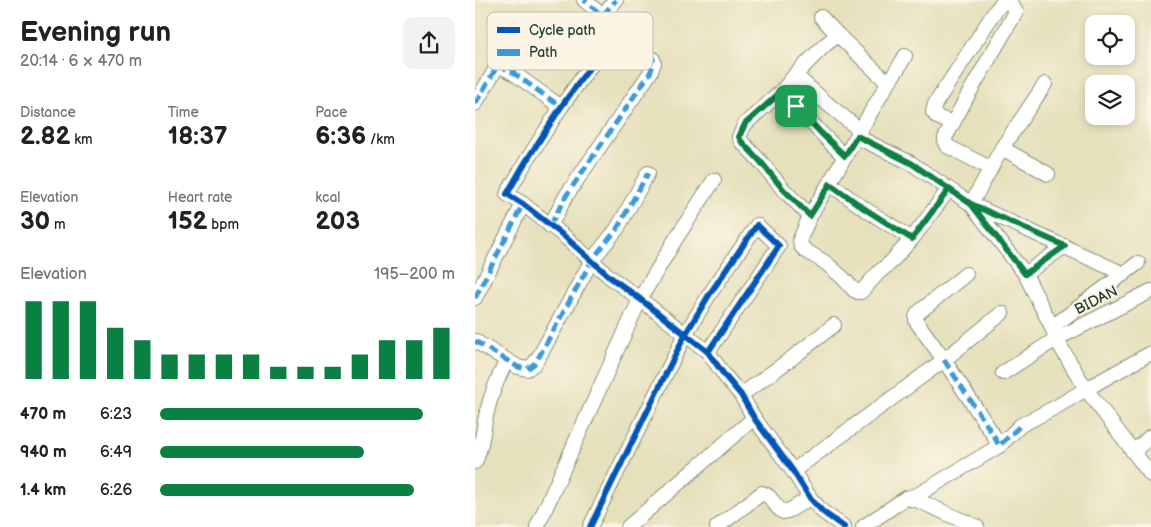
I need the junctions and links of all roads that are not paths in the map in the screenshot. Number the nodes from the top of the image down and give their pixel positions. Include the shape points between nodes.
1 (584, 0) edge
2 (616, 0) edge
3 (598, 12) edge
4 (606, 12) edge
5 (821, 17) dead end
6 (837, 35) junction
7 (905, 56) dead end
8 (495, 70) edge
9 (509, 70) edge
10 (588, 70) edge
11 (651, 70) edge
12 (513, 72) joint
13 (795, 74) junction
14 (888, 83) junction
15 (1045, 84) dead end
16 (782, 91) junction
17 (475, 104) edge
18 (561, 107) junction
19 (952, 123) junction
20 (859, 134) junction
21 (1002, 148) junction
22 (845, 156) junction
23 (990, 168) junction
24 (648, 173) dead end
25 (1048, 174) dead end
26 (713, 180) dead end
27 (830, 184) junction
28 (949, 189) junction
29 (523, 204) junction
30 (971, 204) junction
31 (810, 216) junction
32 (550, 226) junction
33 (912, 239) junction
34 (1065, 246) junction
35 (592, 260) junction
36 (1138, 263) dead end
37 (967, 274) dead end
38 (1025, 274) junction
39 (1124, 274) junction
40 (1151, 291) edge
41 (475, 298) edge
42 (640, 299) junction
43 (1003, 313) dead end
44 (834, 325) dead end
45 (1054, 333) junction
46 (685, 335) junction
47 (475, 341) edge
48 (708, 352) junction
49 (1151, 353) edge
50 (507, 360) junction
51 (944, 360) junction
52 (1003, 373) dead end
53 (1086, 389) junction
54 (741, 395) junction
55 (754, 418) junction
56 (1151, 436) edge
57 (999, 446) junction
58 (1133, 452) junction
59 (475, 462) edge
60 (793, 471) junction
61 (1151, 475) edge
62 (811, 498) junction
63 (906, 498) junction
64 (595, 525) edge
65 (537, 527) edge
66 (627, 527) edge
67 (717, 527) edge
68 (844, 527) edge
69 (863, 527) edge
70 (977, 527) edge

1 - 3 street
2 - 4 street
5 - 6 street
6 - 13 street
6 - 14 street
7 - 14 street
8 - 17 street
9 - 12 street
10 - 18 street
11 - 32 street via 566,196
12 - 18 street
13 - 16 street
13 - 20 street
14 - 20 street
15 - 21 street
16 - 22 street
16 - 31 street via 745,124 739,137
18 - 29 street via 507,194
19 - 19 street via 935,115 935,104 996,10 1003,2 1011,4 1016,12
19 - 23 street via 945,138 947,146
20 - 22 street
20 - 28 street
21 - 23 street
21 - 25 street
22 - 27 street
23 - 30 street
24 - 35 street via 617,229
26 - 42 street
27 - 31 street
27 - 33 street
28 - 30 street
28 - 33 street
29 - 32 street
29 - 41 street
30 - 34 street
30 - 38 street
31 - 33 street via 800,239 801,246 858,292
32 - 35 street
34 - 38 street
34 - 39 street
35 - 42 street
35 - 50 street via 534,364 527,369
36 - 39 street
37 - 51 street via 916,317
38 - 45 street
39 - 45 street
40 - 45 street, BIDAN
42 - 46 street
42 - 65 street
43 - 51 street
44 - 54 street
45 - 52 street
45 - 53 street
46 - 48 street
46 - 48 street via 757,225 779,246
46 - 64 street
47 - 50 street
48 - 54 street
49 - 53 street
50 - 59 street via 499,374
51 - 57 street
51 - 60 street
53 - 57 street via 1021,425
53 - 58 street
54 - 55 street
55 - 60 street
55 - 66 street
56 - 58 street
57 - 63 street via 919,494
58 - 61 street
60 - 62 street
62 - 67 street via 783,512 768,495 762,493
62 - 68 street via 823,512
63 - 69 street
63 - 70 street

